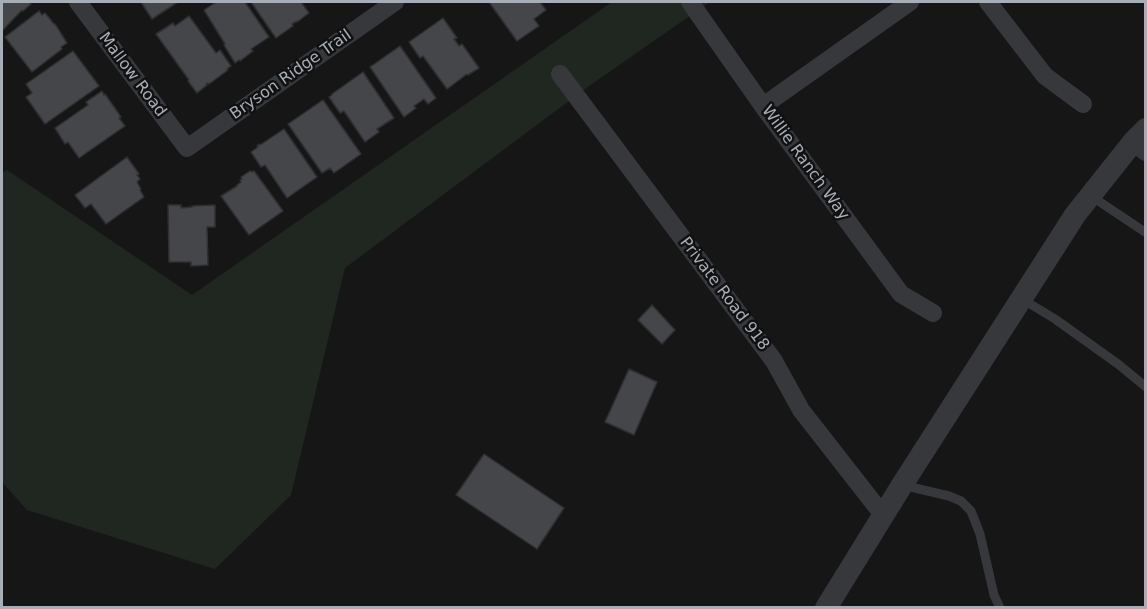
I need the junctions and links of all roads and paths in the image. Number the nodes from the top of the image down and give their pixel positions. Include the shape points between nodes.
1 (78, 2) edge
2 (395, 2) edge
3 (690, 2) edge
4 (910, 2) edge
5 (988, 2) edge
6 (560, 74) dead end
7 (1083, 104) dead end
8 (763, 106) junction
9 (1142, 141) edge
10 (187, 148) joint
11 (1090, 196) junction
12 (1146, 231) edge
13 (1022, 299) junction
14 (933, 313) dead end
15 (1146, 387) edge
16 (902, 485) junction
17 (883, 515) junction
18 (826, 608) edge
19 (1000, 608) edge

1 - 10 street, Mallow Road
2 - 10 street, Bryson Ridge Trail
3 - 8 street, Willie Ranch Way
4 - 8 street
5 - 7 street via 1045,76
6 - 17 street, Private Road 918 via 774,361 801,410
8 - 14 street, Willie Ranch Way via 901,294
9 - 11 street
11 - 12 lane
11 - 13 street
13 - 15 lane via 1109,357
13 - 16 street
16 - 17 street
16 - 19 lane via 950,496 970,511
17 - 18 street

